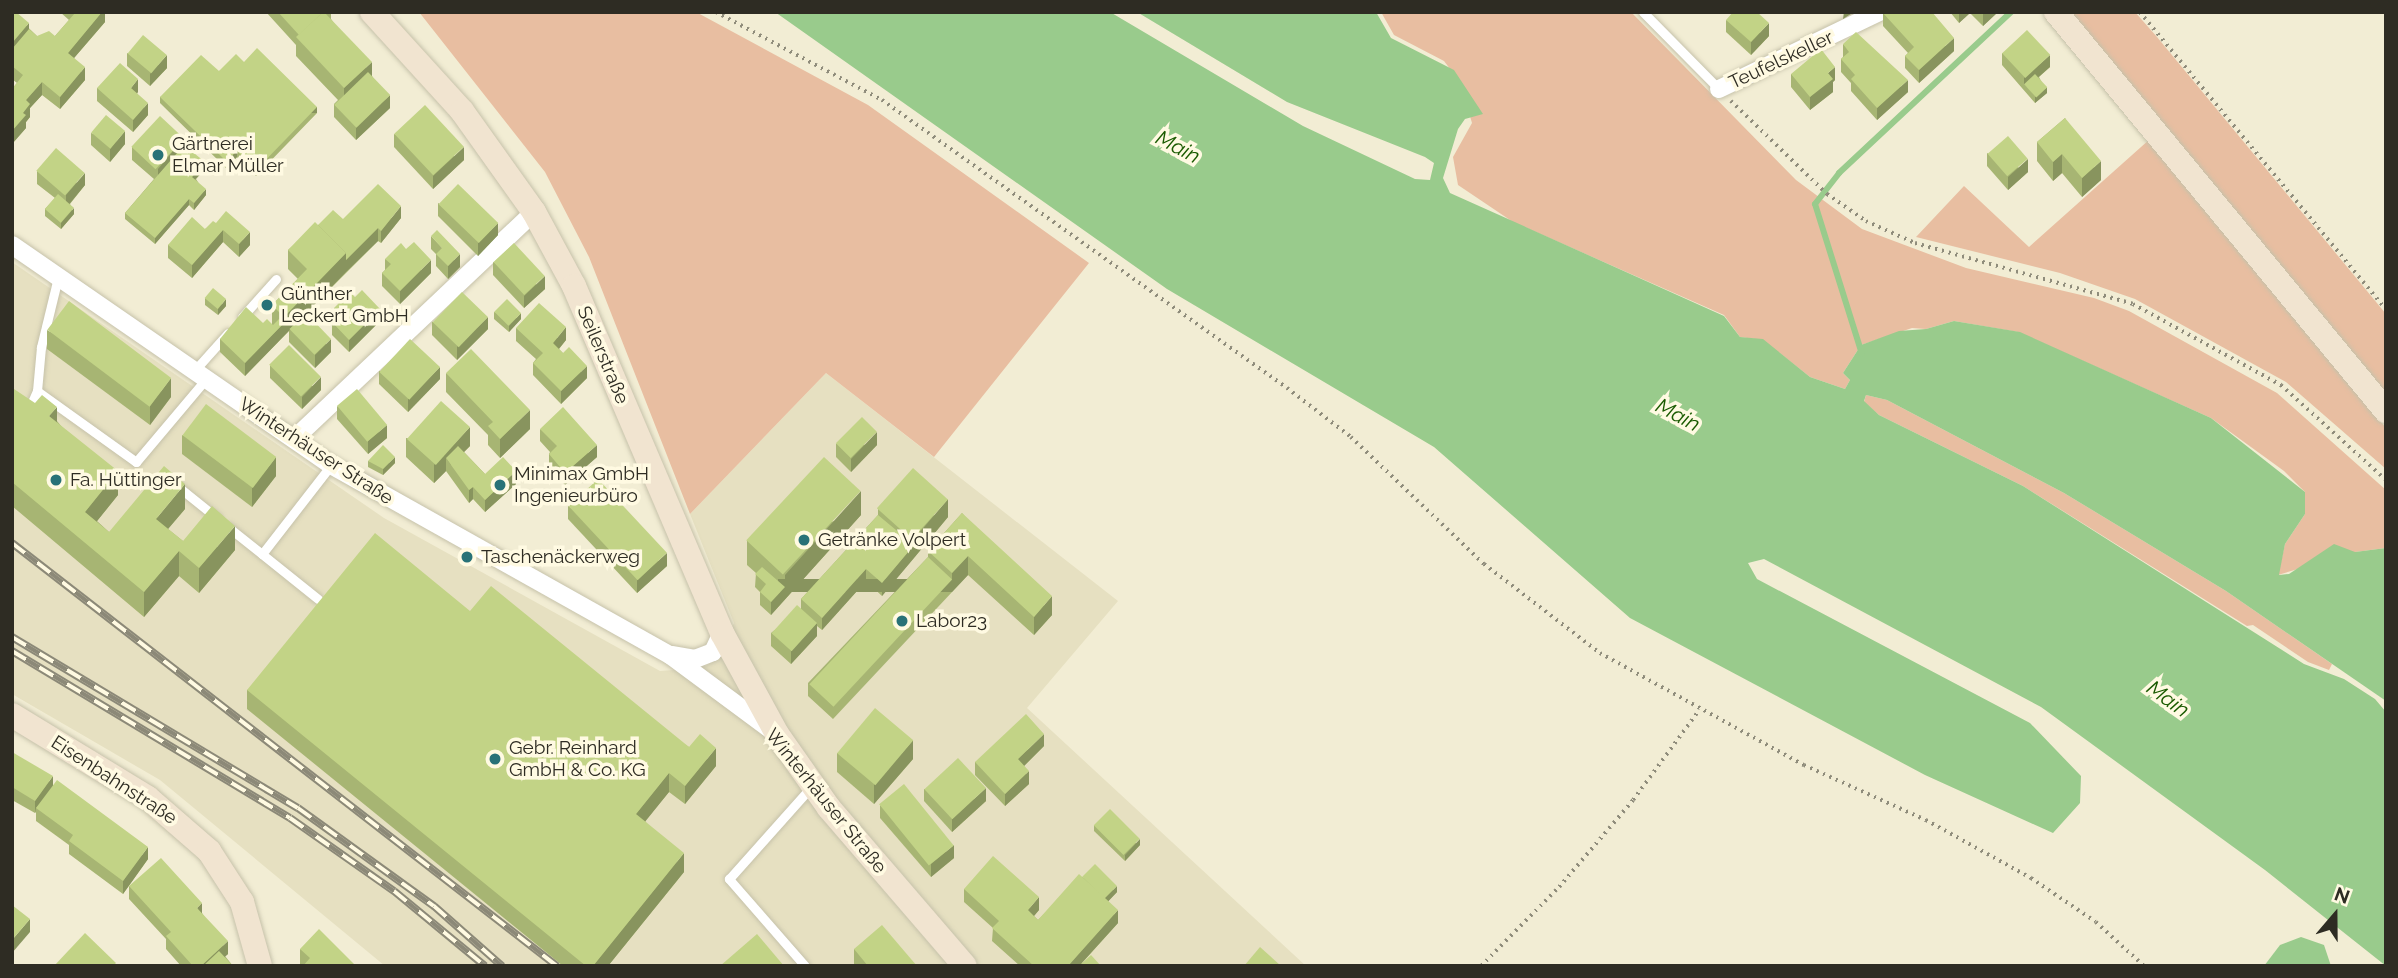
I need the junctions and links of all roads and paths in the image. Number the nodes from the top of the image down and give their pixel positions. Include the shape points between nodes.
1 (372, 12) edge
2 (716, 12) edge
3 (1643, 12) edge
4 (1879, 12) edge
5 (2056, 12) edge
6 (2140, 12) edge
7 (1720, 89) junction
8 (534, 212) junction
9 (12, 245) edge
10 (58, 277) junction
11 (276, 279) dead end
12 (2386, 309) edge
13 (200, 375) junction
14 (37, 391) junction
15 (2386, 411) edge
16 (25, 420) edge
17 (294, 439) junction
18 (331, 465) junction
19 (161, 474) edge
20 (2386, 480) edge
21 (262, 554) junction
22 (318, 599) edge
23 (722, 633) junction
24 (670, 655) junction
25 (1699, 710) junction
26 (12, 715) edge
27 (776, 734) junction
28 (812, 786) junction
29 (260, 966) edge
30 (805, 966) edge
31 (965, 966) edge
32 (1481, 966) edge
33 (2144, 966) edge

1 - 8 main road, Seilerstraße via 463,111
2 - 25 path via 882,100 1058,224 1351,437 1484,564 1600,653
3 - 7 lane
4 - 7 street, Teufelskeller
5 - 15 main road
6 - 12 path
7 - 20 path via 1802,172 1866,220 1914,243 2133,304 2281,385
8 - 17 street
8 - 23 main road, Seilerstraße via 574,286
9 - 10 street, Winterhäuser Straße
10 - 13 street, Winterhäuser Straße
10 - 14 lane via 41,348
11 - 13 lane
13 - 14 lane via 136,462
13 - 17 street, Winterhäuser Straße
14 - 16 lane
17 - 18 street, Winterhäuser Straße
18 - 21 lane
18 - 24 street, Winterhäuser Straße
19 - 21 lane
21 - 22 lane
23 - 24 street, Winterhäuser Straße via 713,652 695,659
23 - 27 main road, Seilerstraße
24 - 27 street, Winterhäuser Straße
25 - 32 path via 1633,800
25 - 33 path via 2031,877 2096,922
26 - 29 main road, Eisenbahnstraße via 148,798 209,851 242,902
27 - 28 main road, Winterhäuser Straße
28 - 30 lane via 729,880
28 - 31 main road, Winterhäuser Straße

